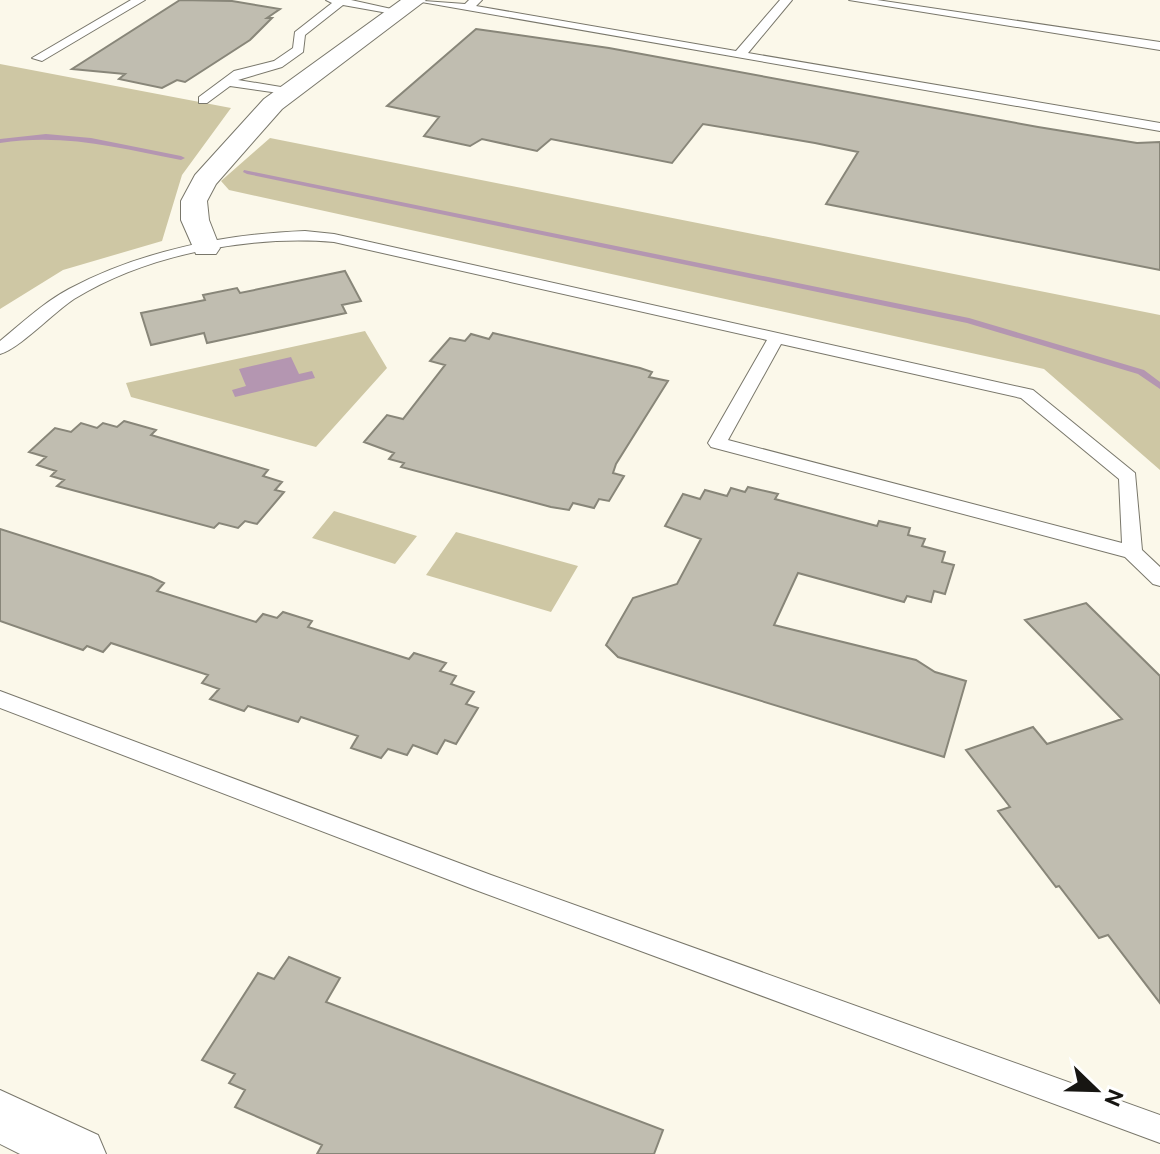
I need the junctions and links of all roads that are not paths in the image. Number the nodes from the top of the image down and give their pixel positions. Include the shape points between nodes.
1 (139, 0) edge
2 (786, 0) edge
3 (855, 0) edge
4 (339, 1) edge
5 (410, 4) edge
6 (472, 4) edge
7 (1160, 46) edge
8 (740, 54) junction
9 (38, 58) dead end
10 (229, 82) junction
11 (289, 92) junction
12 (203, 100) dead end
13 (1160, 127) edge
14 (206, 248) junction
15 (777, 337) junction
16 (0, 349) edge
17 (1132, 552) junction
18 (1160, 579) edge
19 (0, 699) edge
20 (1, 1119) edge
21 (1160, 1129) edge
22 (79, 1154) edge

1 - 9 lane
2 - 8 lane
3 - 7 lane
4 - 5 lane
4 - 10 lane via 299,34 299,49 278,64 238,74
5 - 6 lane
5 - 11 street
6 - 8 lane
8 - 13 lane
10 - 11 lane
10 - 12 lane
11 - 14 street via 204,181 194,201
14 - 15 lane via 308,234
14 - 16 lane via 108,275 70,294
15 - 17 lane via 1027,394 1128,477
15 - 17 lane via 717,443
17 - 18 lane
19 - 21 lane via 527,899
20 - 22 street

